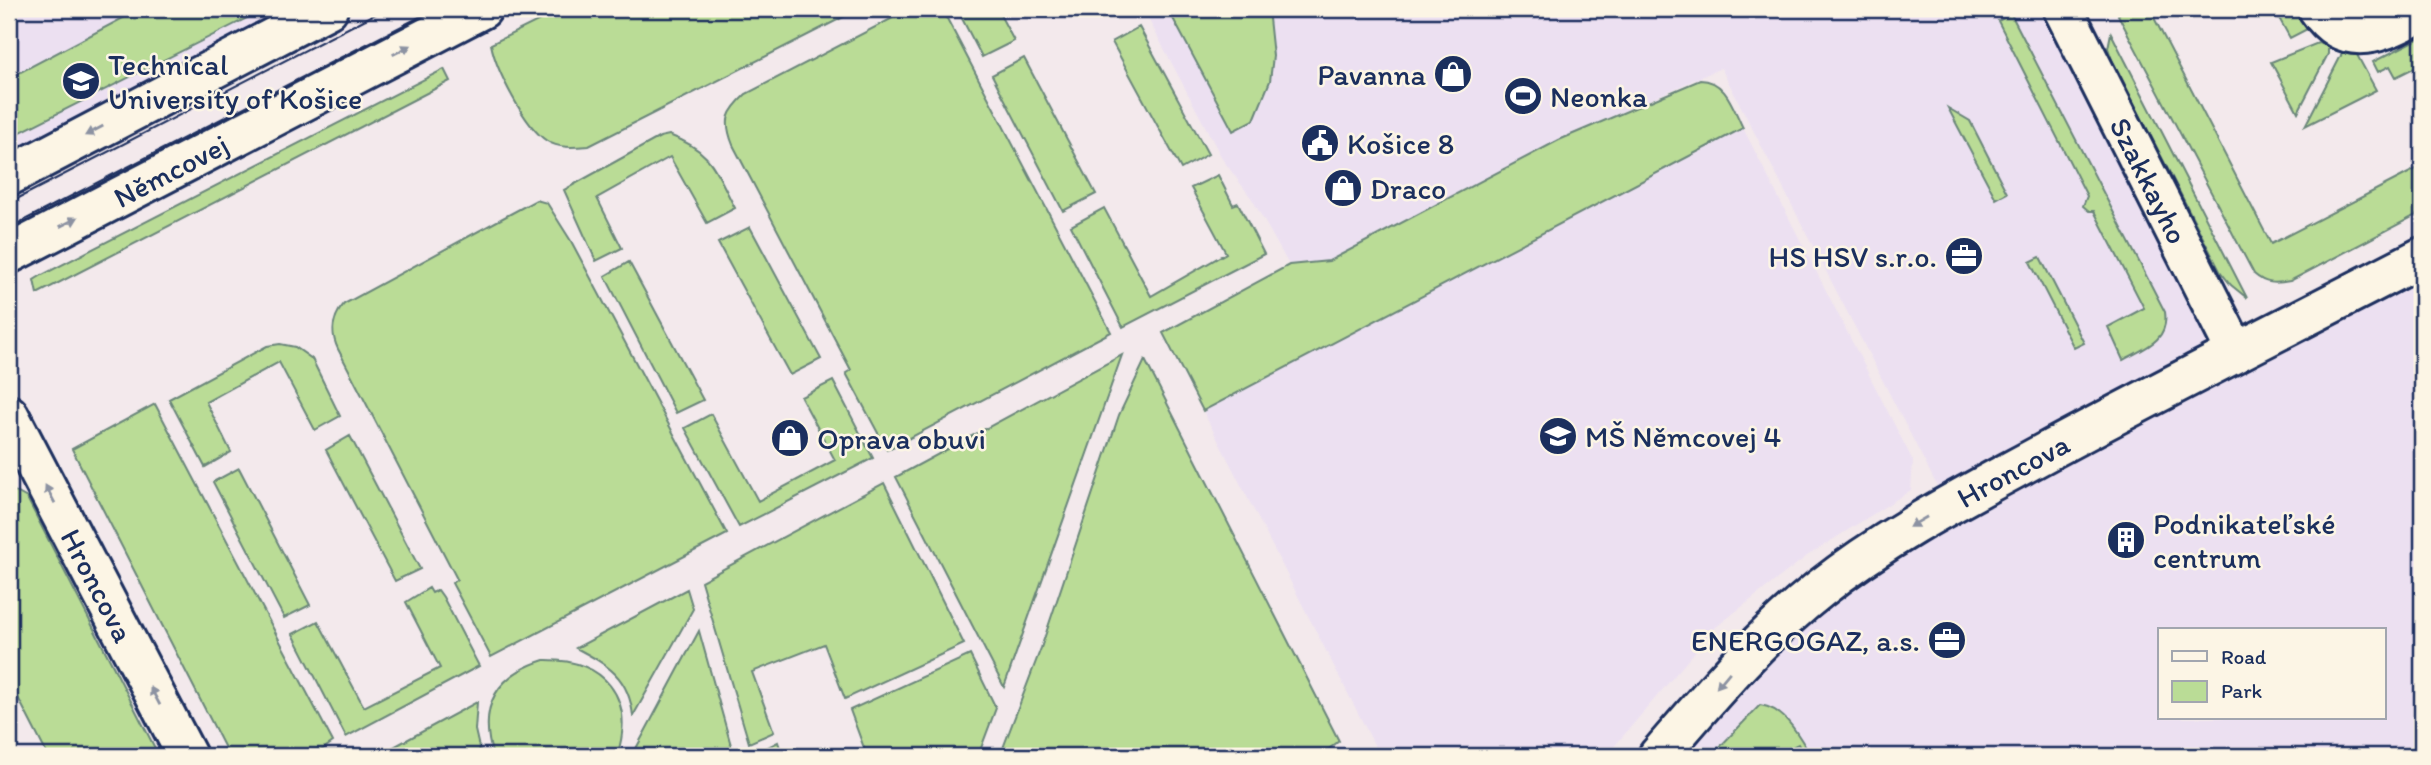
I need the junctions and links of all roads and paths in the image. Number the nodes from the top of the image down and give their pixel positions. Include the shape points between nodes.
1 (328, 9) edge
2 (482, 9) edge
3 (2318, 9) edge
4 (2070, 11) edge
5 (2422, 12) edge
6 (9, 176) edge
7 (9, 254) edge
8 (2422, 257) edge
9 (2236, 352) junction
10 (9, 415) edge
11 (187, 756) edge
12 (1658, 756) edge

1 -> 6 street
7 -> 2 street, Němcovej
3 - 5 street via 2331,25 2356,35 2380,32
4 - 9 street, Szakkayho
8 - 9 street, Hroncova
9 -> 12 street, Hroncova via 1974,490 1822,587 1734,667
11 -> 10 street, Hroncova

